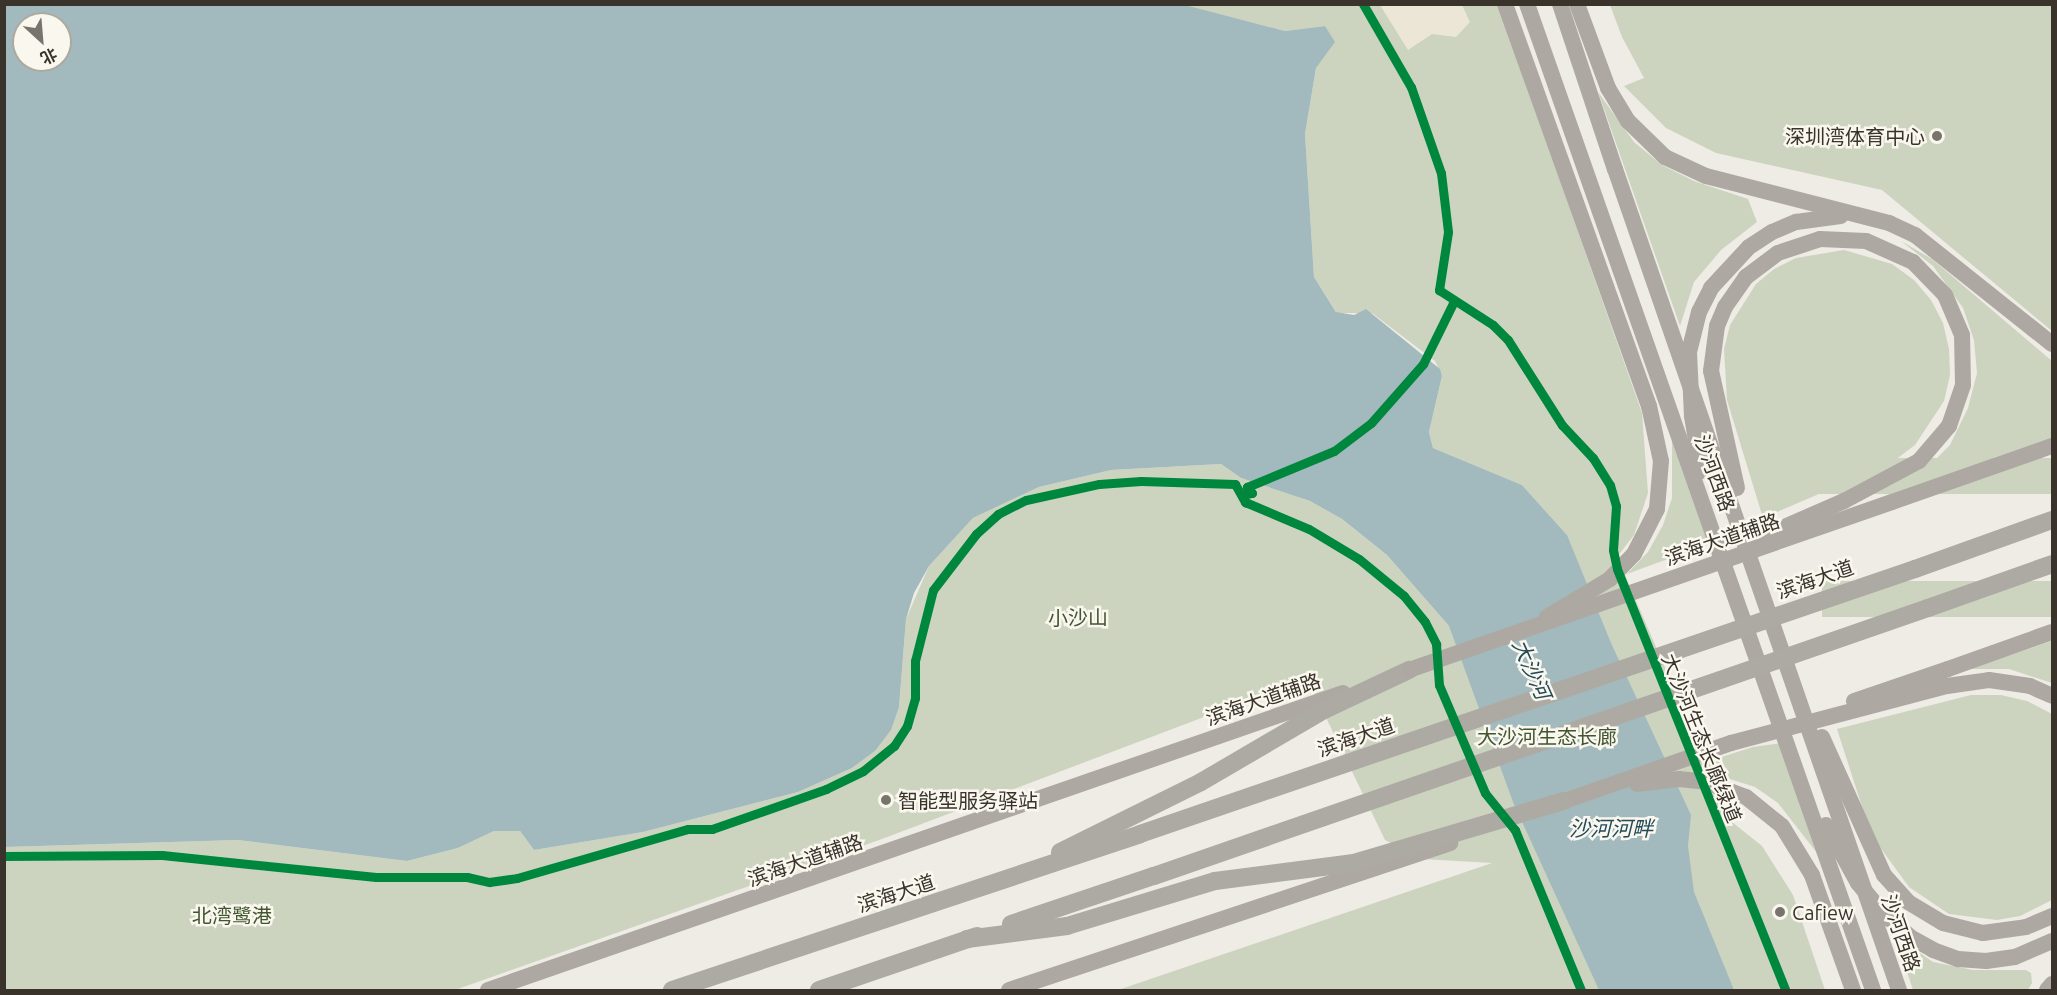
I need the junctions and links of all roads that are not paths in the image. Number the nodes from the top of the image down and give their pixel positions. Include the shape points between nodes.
1 (1505, 4) edge
2 (1526, 4) edge
3 (1560, 4) edge
4 (1577, 4) edge
5 (1862, 217) junction
6 (2052, 344) edge
7 (2052, 446) edge
8 (2052, 520) edge
9 (1720, 550) junction
10 (1750, 553) junction
11 (2052, 564) edge
12 (1685, 574) junction
13 (2052, 632) edge
14 (1505, 637) junction
15 (1789, 669) junction
16 (1409, 670) junction
17 (2052, 696) edge
18 (1731, 743) junction
19 (1796, 762) junction
20 (1563, 801) junction
21 (984, 888) junction
22 (2052, 916) edge
23 (967, 939) junction
24 (2052, 941) edge
25 (2052, 984) edge
26 (488, 990) edge
27 (672, 990) edge
28 (819, 990) edge
29 (1009, 990) edge
30 (1853, 990) edge
31 (1873, 990) edge
32 (1899, 990) edge
33 (2047, 990) edge

1 - 14 main road, bridge via 1654,423 1662,478 1657,509 1634,554 1610,579 1550,616
2 - 9 main road, 沙河西路
3 - 10 main road, 沙河西路, bridge
4 - 5 main road via 1608,88 1628,121 1665,157 1706,176
5 - 6 main road via 1889,223 1935,248
5 - 9 main road via 1796,222 1749,247 1711,288 1699,312 1689,352 1696,445
7 - 12 main road, 滨海大道辅路, bridge
8 - 21 highway, 滨海大道, bridge
9 - 19 main road, 沙河西路
10 - 12 main road, bridge via 1713,393 1712,351 1717,326 1737,288 1778,253 1820,239 1866,241 1913,262 1945,295 1962,335 1964,385 1948,426 1919,461 1844,501 1778,528
10 - 15 main road, 沙河西路, bridge
11 - 23 highway, bridge
12 - 14 main road, 滨海大道辅路, bridge
13 - 18 main road, bridge
14 - 16 main road, 滨海大道辅路, bridge
15 - 22 main road, bridge via 1884,875 1908,902 1943,923 1983,933 2026,927
15 - 32 main road, 沙河西路, bridge
16 - 21 highway via 1326,709 1200,782
16 - 26 main road, 滨海大道辅路
17 - 18 main road, bridge via 2020,683 1989,680 1947,686
18 - 20 main road
19 - 24 main road via 1858,883 1910,938 1958,958 1986,961 2015,957
19 - 31 main road, 沙河西路
20 - 23 highway via 1354,863 1232,878 1067,926
20 - 29 main road
20 - 30 main road via 1650,781 1679,779 1706,782 1746,797 1782,825 1804,859
21 - 27 highway, 滨海大道
23 - 28 highway
25 - 33 main road

